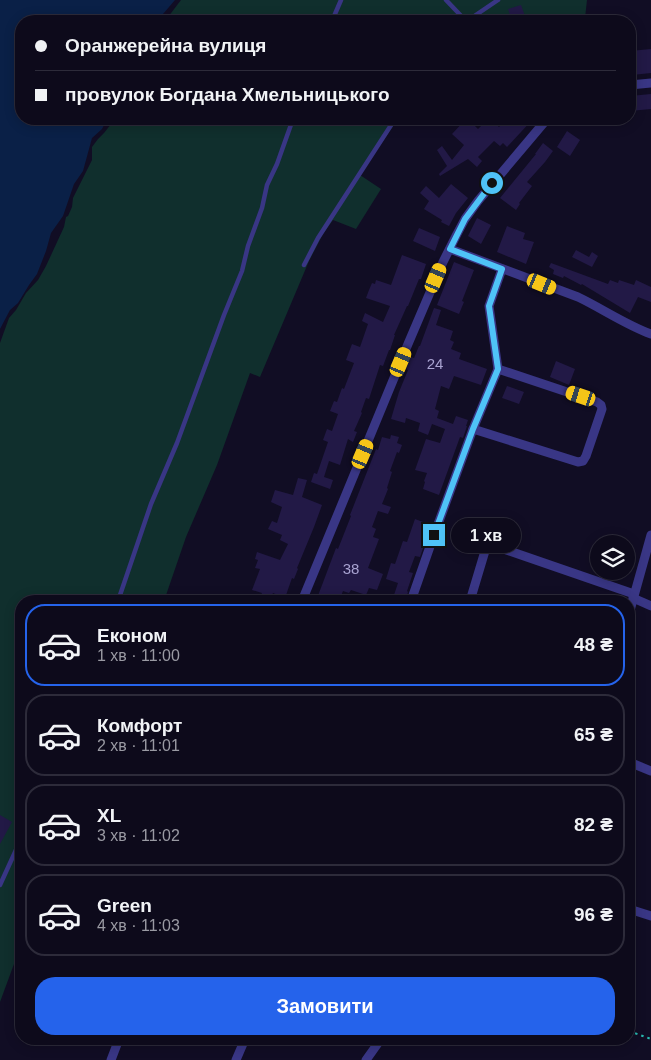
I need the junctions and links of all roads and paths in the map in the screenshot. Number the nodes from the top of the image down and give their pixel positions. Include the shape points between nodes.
1 (341, 0) edge
2 (446, 0) edge
3 (498, 0) edge
4 (335, 15) edge
5 (461, 15) edge
6 (476, 15) edge
7 (651, 83) edge
8 (636, 85) edge
9 (291, 125) edge
10 (391, 125) edge
11 (542, 125) edge
12 (450, 249) junction
13 (304, 265) dead end
14 (502, 269) junction
15 (651, 334) edge
16 (498, 369) junction
17 (473, 429) junction
18 (651, 535) edge
19 (120, 595) edge
20 (304, 595) edge
21 (413, 595) edge
22 (472, 595) edge
23 (630, 595) edge
24 (633, 595) edge
25 (635, 597) edge
26 (651, 606) edge
27 (635, 764) edge
28 (651, 771) edge
29 (15, 853) edge
30 (0, 885) edge
31 (635, 911) edge
32 (651, 916) edge
33 (635, 1033) edge
34 (651, 1038) edge
35 (117, 1045) edge
36 (242, 1045) edge
37 (377, 1045) edge
38 (111, 1060) edge
39 (236, 1060) edge
40 (366, 1060) edge

1 - 4 lane
2 - 5 lane
3 - 6 lane
7 - 8 street
9 - 19 lane via 267,185 242,271 151,504
10 - 13 lane
11 - 12 street via 478,201
12 - 14 street
12 - 20 street
14 - 15 street via 578,297
14 - 16 street via 489,306
16 - 17 street
16 - 17 street via 598,402 602,409 586,456 578,462
17 - 21 street
18 - 24 street
22 - 23 street via 485,551 495,546
25 - 26 street
27 - 28 street
29 - 30 lane
31 - 32 street
33 - 34 path
35 - 38 street
36 - 39 street
37 - 40 street

